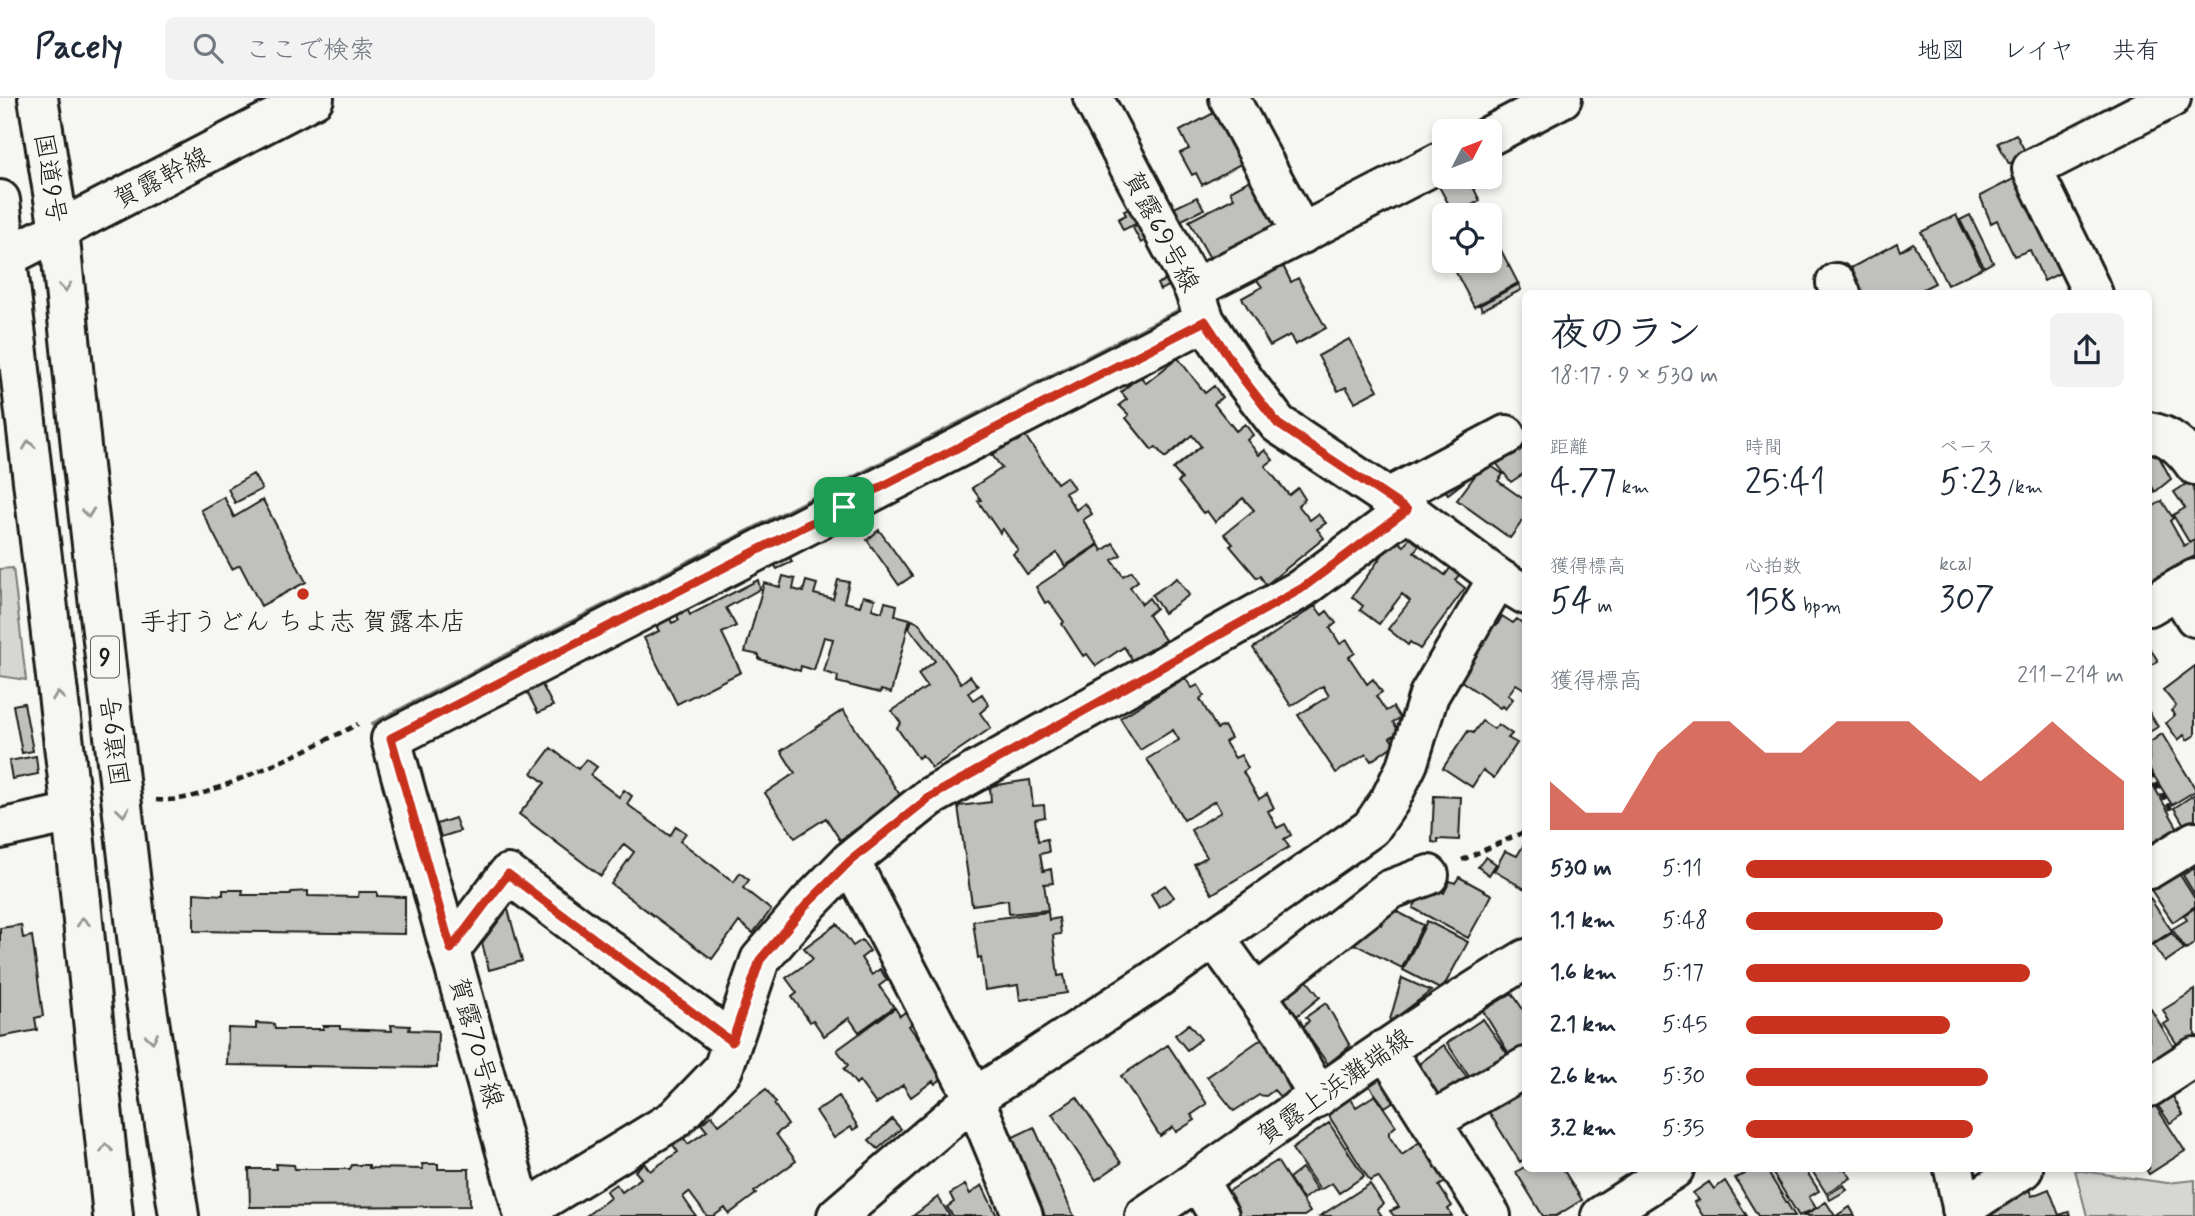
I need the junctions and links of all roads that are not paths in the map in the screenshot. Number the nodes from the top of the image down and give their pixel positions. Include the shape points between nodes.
1 (38, 98) edge
2 (314, 98) edge
3 (1093, 98) edge
4 (1229, 98) edge
5 (1562, 98) edge
6 (2171, 98) edge
7 (2188, 98) edge
8 (2195, 111) edge
9 (1502, 129) edge
10 (1432, 166) edge
11 (0, 200) edge
12 (59, 230) junction
13 (1301, 234) junction
14 (7, 257) junction
15 (2091, 290) edge
16 (1200, 305) junction
17 (2153, 425) edge
18 (1506, 435) dead end
19 (2195, 464) edge
20 (1397, 504) junction
21 (1517, 585) edge
22 (72, 813) junction
23 (0, 829) edge
24 (2193, 842) edge
25 (850, 861) junction
26 (2152, 867) edge
27 (1429, 875) road end
28 (1214, 937) junction
29 (451, 949) junction
30 (1522, 962) edge
31 (1257, 994) junction
32 (732, 1042) junction
33 (1385, 1049) junction
34 (2195, 1057) edge
35 (1522, 1069) edge
36 (2152, 1085) edge
37 (1318, 1097) junction
38 (974, 1098) junction
39 (1431, 1122) junction
40 (1669, 1172) edge
41 (1955, 1172) edge
42 (2020, 1172) edge
43 (1198, 1181) junction
44 (1963, 1212) edge
45 (524, 1214) edge
46 (113, 1216) edge
47 (179, 1216) edge
48 (837, 1216) edge
49 (1023, 1216) edge
50 (1145, 1216) edge
51 (1219, 1216) edge
52 (1491, 1216) edge
53 (1601, 1216) edge

1 - 12 main road, 国道9号 / 9
2 - 12 main road, 賀露幹線
3 - 16 main road, 賀露69号線
4 - 13 main road
5 - 9 main road
6 - 15 main road via 2032,169
7 - 8 main road
10 - 13 main road
11 - 14 main road, 国道9号 / 9
12 - 14 main road, 賀露幹線
12 -> 47 main road, 国道9号 / 9 via 140,962
13 - 16 main road
22 -> 14 main road, 国道9号 / 9
16 - 20 main road, 賀露69号線 via 1244,380 1278,424
16 - 29 main road, 賀露70号線 via 391,738
17 - 19 main road
18 - 20 main road
20 - 21 main road, 賀露69号線
20 - 25 main road via 1301,589 930,797
21 - 28 main road via 1429,695 1408,763 1371,828
22 - 23 main road
46 -> 22 main road, 国道9号 / 9
24 - 26 main road
25 - 32 main road via 760,960
25 - 38 main road
27 - 31 main road via 1389,890
28 - 31 main road
28 - 38 main road
29 - 32 main road via 508,874
29 - 45 main road, 賀露70号線
30 - 33 main road, 賀露上浜灘端線
31 - 37 main road
32 - 45 main road via 723,1069 675,1119
33 - 37 main road, 賀露上浜灘端線
33 - 39 main road
34 - 36 main road
35 - 39 main road
37 - 43 main road, 賀露上浜灘端線
38 - 48 main road
38 - 49 main road
39 - 52 main road
40 - 53 main road
41 - 44 main road
42 - 44 main road
43 - 50 main road, 賀露上浜灘端線
43 - 51 main road

